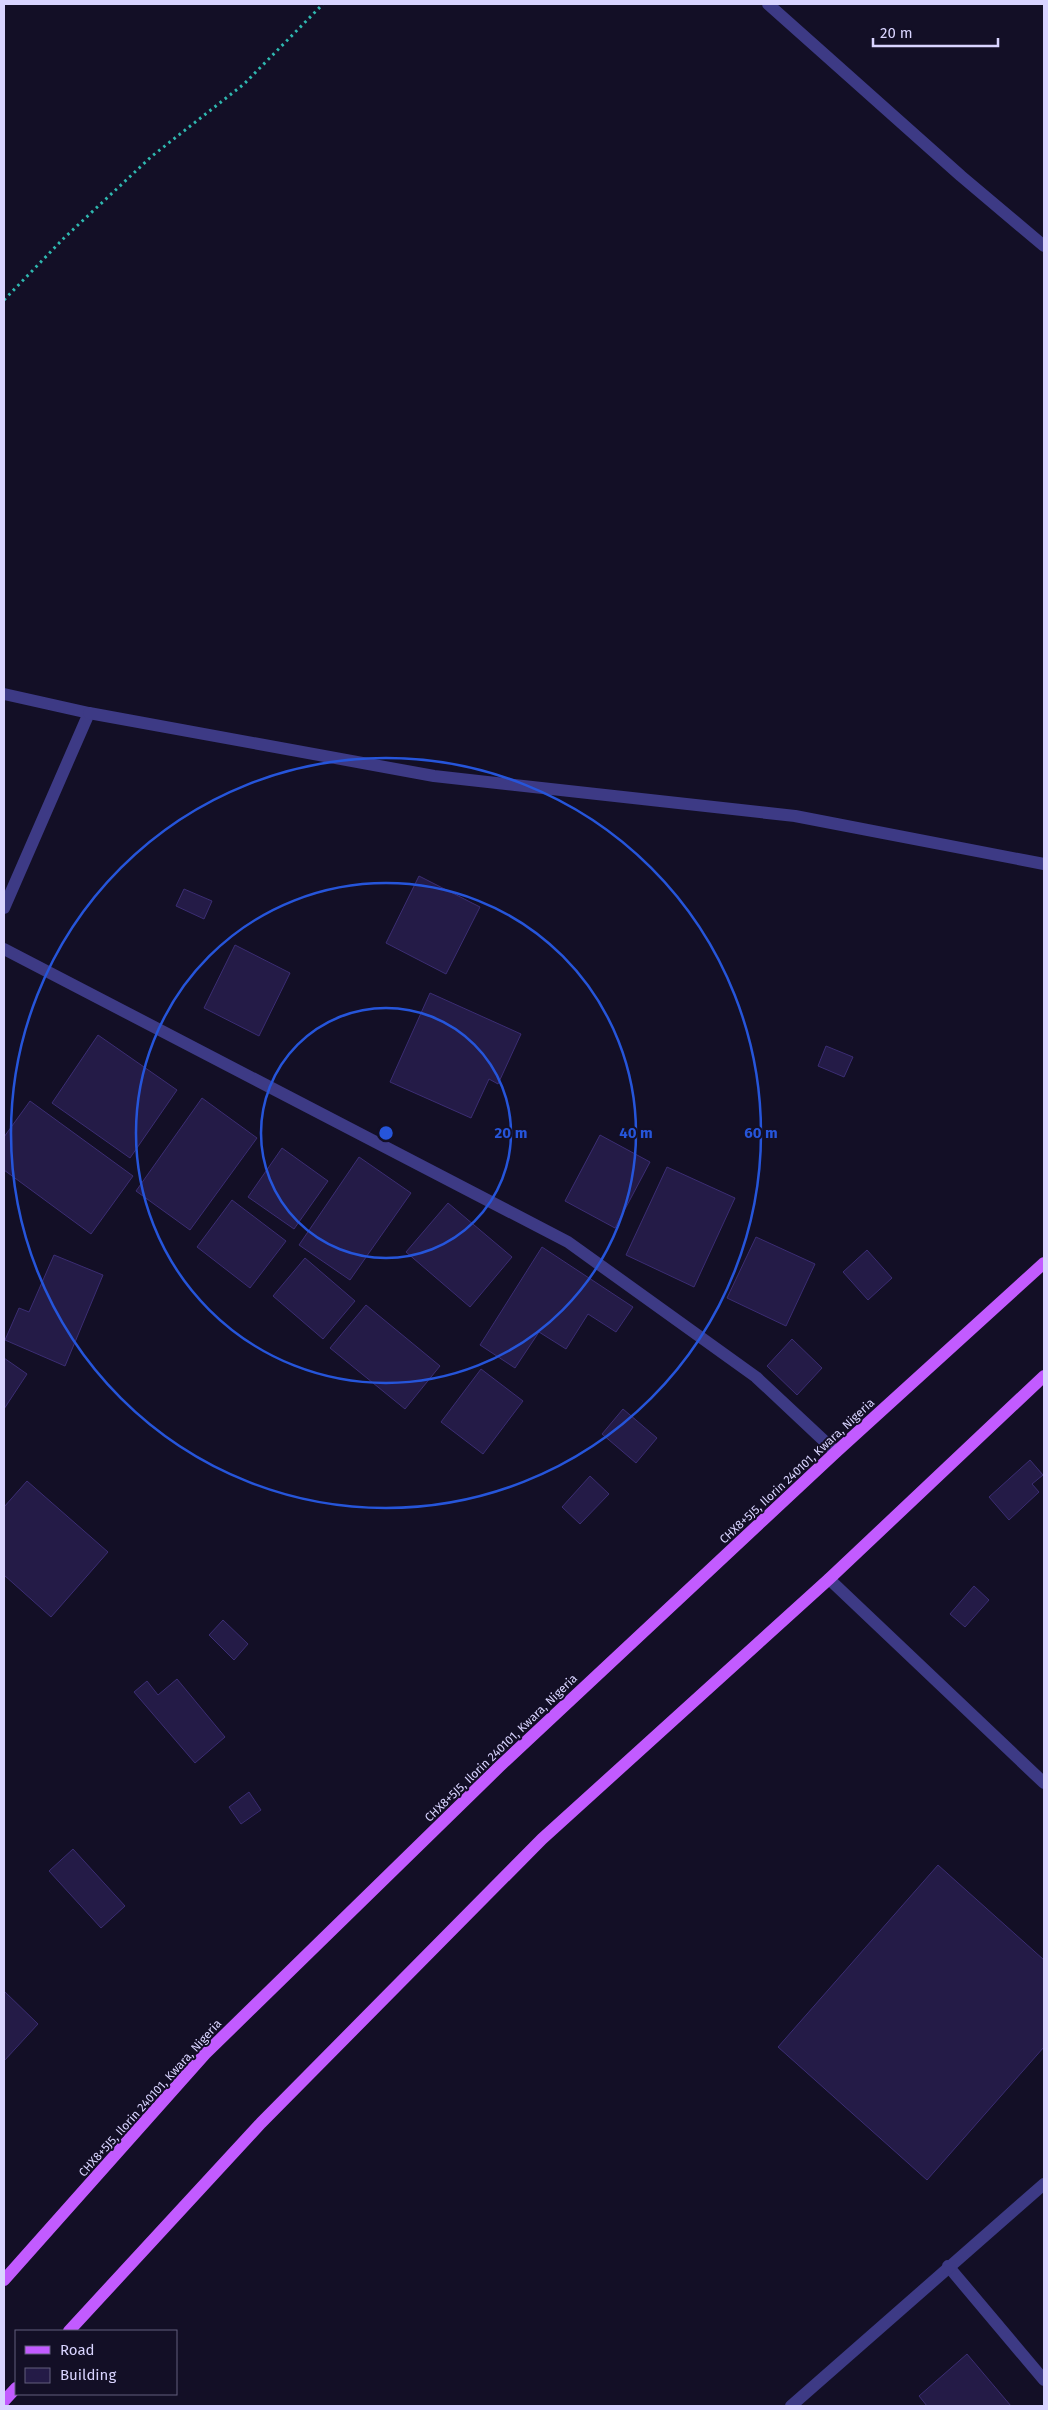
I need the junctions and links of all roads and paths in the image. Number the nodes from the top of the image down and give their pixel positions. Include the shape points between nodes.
1 (323, 4) edge
2 (768, 4) edge
3 (1044, 246) edge
4 (4, 300) edge
5 (4, 694) edge
6 (89, 712) junction
7 (1044, 864) edge
8 (4, 908) edge
9 (4, 949) edge
10 (1044, 1263) edge
11 (1044, 1376) edge
12 (836, 1452) junction
13 (829, 1579) junction
14 (1044, 1783) edge
15 (1044, 2184) edge
16 (948, 2266) junction
17 (4, 2280) edge
18 (70, 2330) edge
19 (1044, 2380) edge
20 (15, 2389) edge
21 (4, 2401) edge
22 (791, 2406) edge

1 - 4 path via 244,84 152,156 62,239
2 - 3 street via 960,176
5 - 6 street
6 - 7 street via 434,776 795,816
6 - 8 street
9 - 12 street via 568,1242 756,1377
10 - 12 main road, CHX8+5J5, Ilorin 240101, Kwara, Nigeria
11 - 13 main road
12 - 17 main road, CHX8+5J5, Ilorin 240101, Kwara, Nigeria via 500,1766 205,2054
13 - 14 street
13 - 18 main road via 542,1839 262,2123
15 - 16 street
16 - 19 street
16 - 22 street
20 - 21 main road

